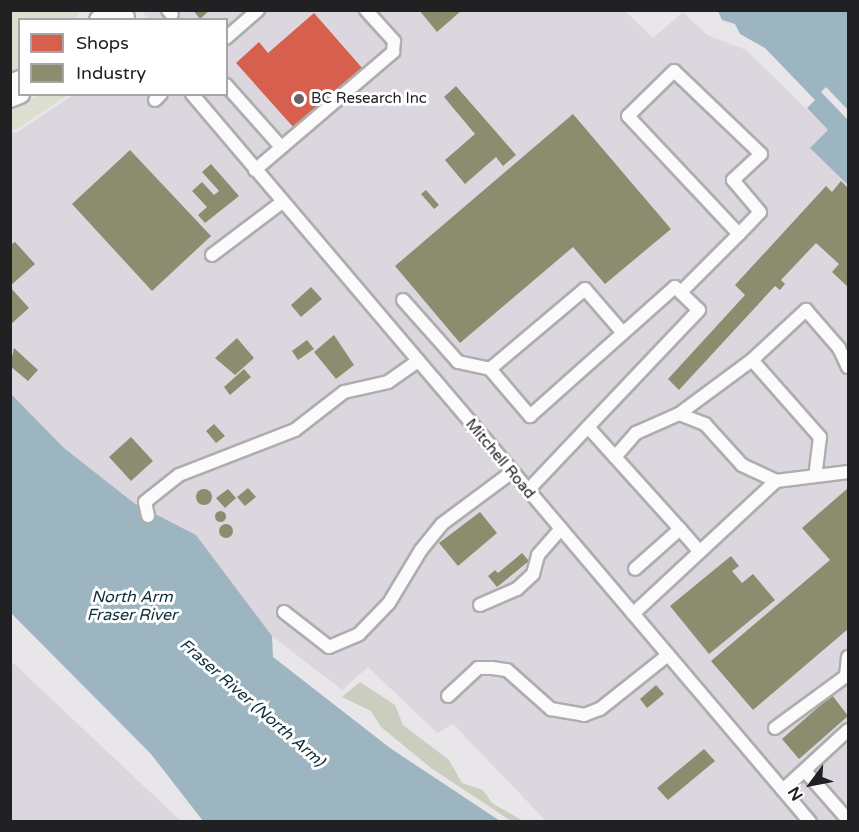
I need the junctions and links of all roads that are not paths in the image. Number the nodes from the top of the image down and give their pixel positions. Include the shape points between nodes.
1 (258, 10) edge
2 (366, 10) edge
3 (228, 36) edge
4 (228, 87) edge
5 (194, 96) edge
6 (281, 147) junction
7 (255, 170) junction
8 (282, 202) junction
9 (739, 234) junction
10 (212, 255) dead end
11 (681, 292) junction
12 (403, 300) dead end
13 (622, 333) junction
14 (752, 360) junction
15 (417, 361) junction
16 (849, 367) edge
17 (490, 369) junction
18 (679, 414) junction
19 (588, 428) junction
20 (615, 457) junction
21 (512, 472) junction
22 (849, 472) edge
23 (815, 476) junction
24 (776, 481) junction
25 (528, 490) junction
26 (148, 516) dead end
27 (680, 529) junction
28 (561, 530) junction
29 (700, 552) junction
30 (634, 569) dead end
31 (480, 605) dead end
32 (284, 612) dead end
33 (633, 614) junction
34 (668, 655) junction
35 (849, 657) edge
36 (847, 677) edge
37 (448, 696) dead end
38 (776, 728) dead end
39 (847, 736) edge
40 (805, 771) junction
41 (783, 790) junction
42 (849, 820) edge
43 (810, 822) edge

1 - 3 street
2 - 6 street via 394,41 393,52
4 - 6 street
5 - 7 street, Mitchell Road
6 - 7 street
7 - 8 street, Mitchell Road
8 - 10 street
8 - 15 street, Mitchell Road
9 - 9 street via 760,212 733,180 761,154 674,71 628,116
9 - 11 street
11 - 13 street via 675,287
11 - 19 street via 699,310
12 - 17 street via 458,362
13 - 17 street via 585,289
13 - 17 street via 530,416
14 - 16 street via 806,310 839,348
14 - 18 street
14 - 23 street via 820,437
15 - 21 street, Mitchell Road
15 - 26 street via 388,382 344,392 295,430 179,475 145,502
18 - 20 street via 636,433
18 - 24 street via 705,424 742,465
19 - 20 street
19 - 25 street
20 - 27 street
21 - 25 street, Mitchell Road
21 - 32 street via 442,524 389,603 359,634 329,647
22 - 23 street
23 - 24 street
24 - 29 street
25 - 28 street, Mitchell Road
27 - 29 street
27 - 30 street
28 - 31 street via 538,555 533,574 517,589
28 - 33 street, Mitchell Road
29 - 33 street
33 - 34 street, Mitchell Road
34 - 37 street via 600,709 585,715 551,709 507,670 478,668
34 - 41 street, Mitchell Road
35 - 36 street
36 - 38 street
39 - 40 street
40 - 41 street
40 - 42 street
41 - 43 street, Mitchell Road

